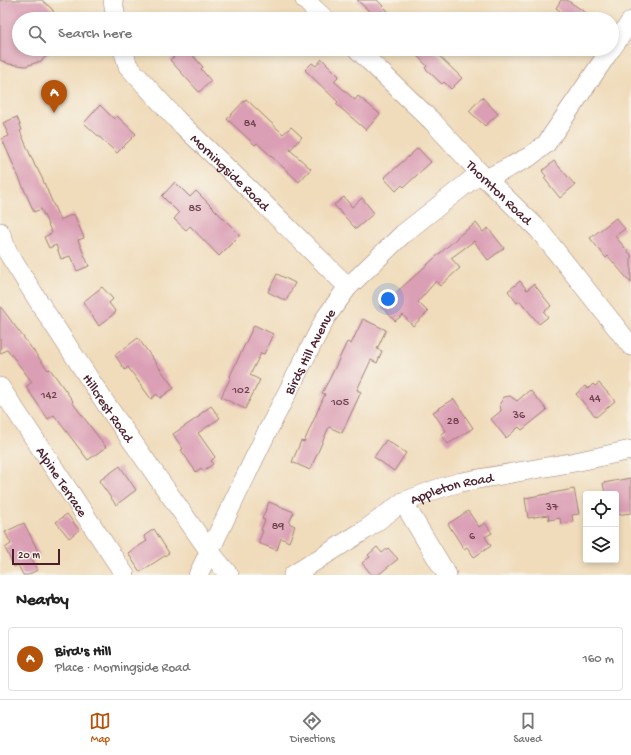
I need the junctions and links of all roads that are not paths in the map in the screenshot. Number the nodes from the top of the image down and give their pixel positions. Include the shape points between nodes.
1 (113, 0) edge
2 (306, 0) edge
3 (115, 12) edge
4 (318, 12) edge
5 (631, 21) edge
6 (619, 38) edge
7 (125, 56) edge
8 (364, 56) edge
9 (606, 56) edge
10 (483, 176) junction
11 (0, 232) edge
12 (348, 287) junction
13 (631, 346) edge
14 (0, 387) edge
15 (631, 450) edge
16 (403, 502) junction
17 (210, 552) junction
18 (125, 575) edge
19 (198, 575) edge
20 (229, 575) edge
21 (293, 575) edge
22 (447, 575) edge

1 - 3 street
2 - 4 street
5 - 6 street, Birds Hill Avenue
7 - 12 street, Morningside Road via 128,66 177,120
8 - 10 street, Thornton Road via 433,122
9 - 10 street, Birds Hill Avenue via 546,144 529,157
10 - 12 street, Birds Hill Avenue via 403,234
10 - 13 street, Thornton Road via 539,230
11 - 17 street, Hillcrest Road via 8,254 46,313 108,407
12 - 17 street, Birds Hill Avenue via 326,317 265,436
14 - 18 street, Alpine Terrace
15 - 16 street, Appleton Road via 461,482
16 - 21 street, Appleton Road
16 - 22 street
17 - 19 street, Birds Hill Avenue
17 - 20 street, Hillcrest Road

